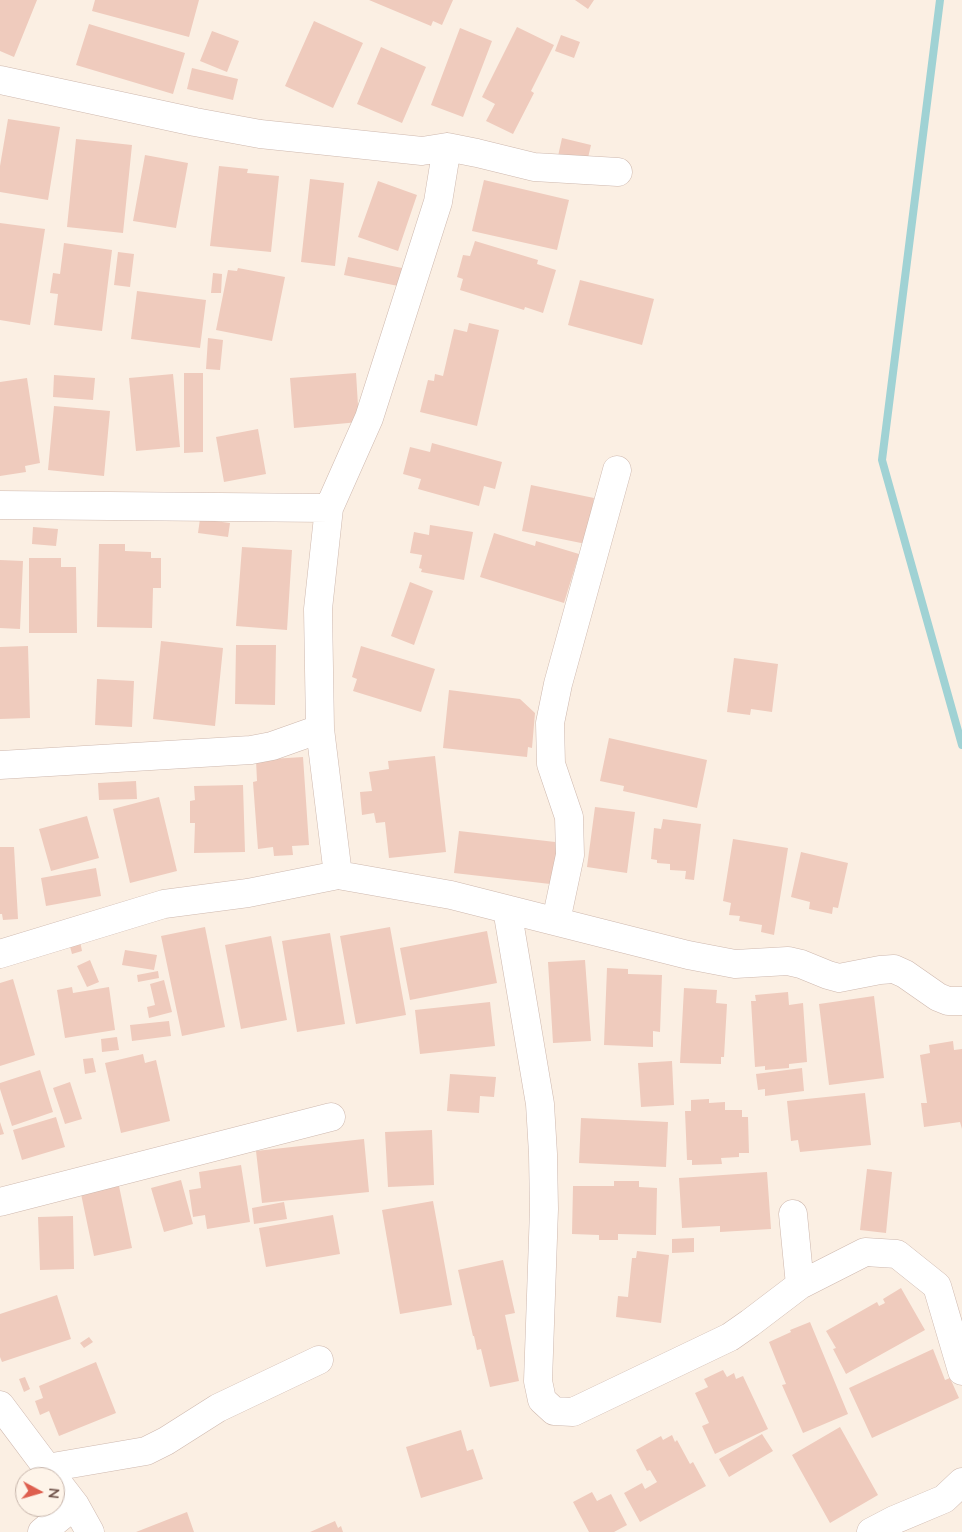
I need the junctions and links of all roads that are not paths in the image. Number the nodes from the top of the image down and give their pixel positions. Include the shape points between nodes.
1 (0, 80) edge
2 (447, 147) junction
3 (618, 172) dead end
4 (617, 470) dead end
5 (0, 505) edge
6 (329, 508) junction
7 (320, 729) junction
8 (0, 765) edge
9 (338, 875) junction
10 (507, 909) junction
11 (556, 921) junction
12 (0, 954) edge
13 (962, 1001) edge
14 (331, 1117) dead end
15 (0, 1202) edge
16 (793, 1214) dead end
17 (800, 1285) junction
18 (319, 1360) dead end
19 (962, 1371) edge
20 (0, 1405) edge
21 (46, 1467) edge
22 (65, 1472) edge
23 (962, 1482) edge
24 (65, 1492) edge
25 (75, 1505) junction
26 (42, 1532) edge
27 (90, 1532) edge
28 (871, 1532) edge

1 - 2 street via 260,134 422,151
2 - 3 street via 534,167
2 - 6 street via 438,202 369,418
4 - 11 street via 550,723 550,764 569,817 570,855
5 - 6 street
6 - 7 street via 318,609
7 - 8 street via 251,750
7 - 9 street
9 - 10 street via 451,895
9 - 12 street via 248,893 164,904
10 - 11 street
10 - 17 street via 540,1104 544,1209 538,1381 542,1400 554,1412 572,1412 730,1337
11 - 13 street via 734,964 788,961 839,978 894,969 938,997
14 - 15 street
16 - 17 street
17 - 19 street via 865,1252 898,1254 938,1286
18 - 22 street via 218,1408 146,1451
20 - 21 street
23 - 28 street via 944,1499
24 - 25 street
25 - 26 street
25 - 27 street

